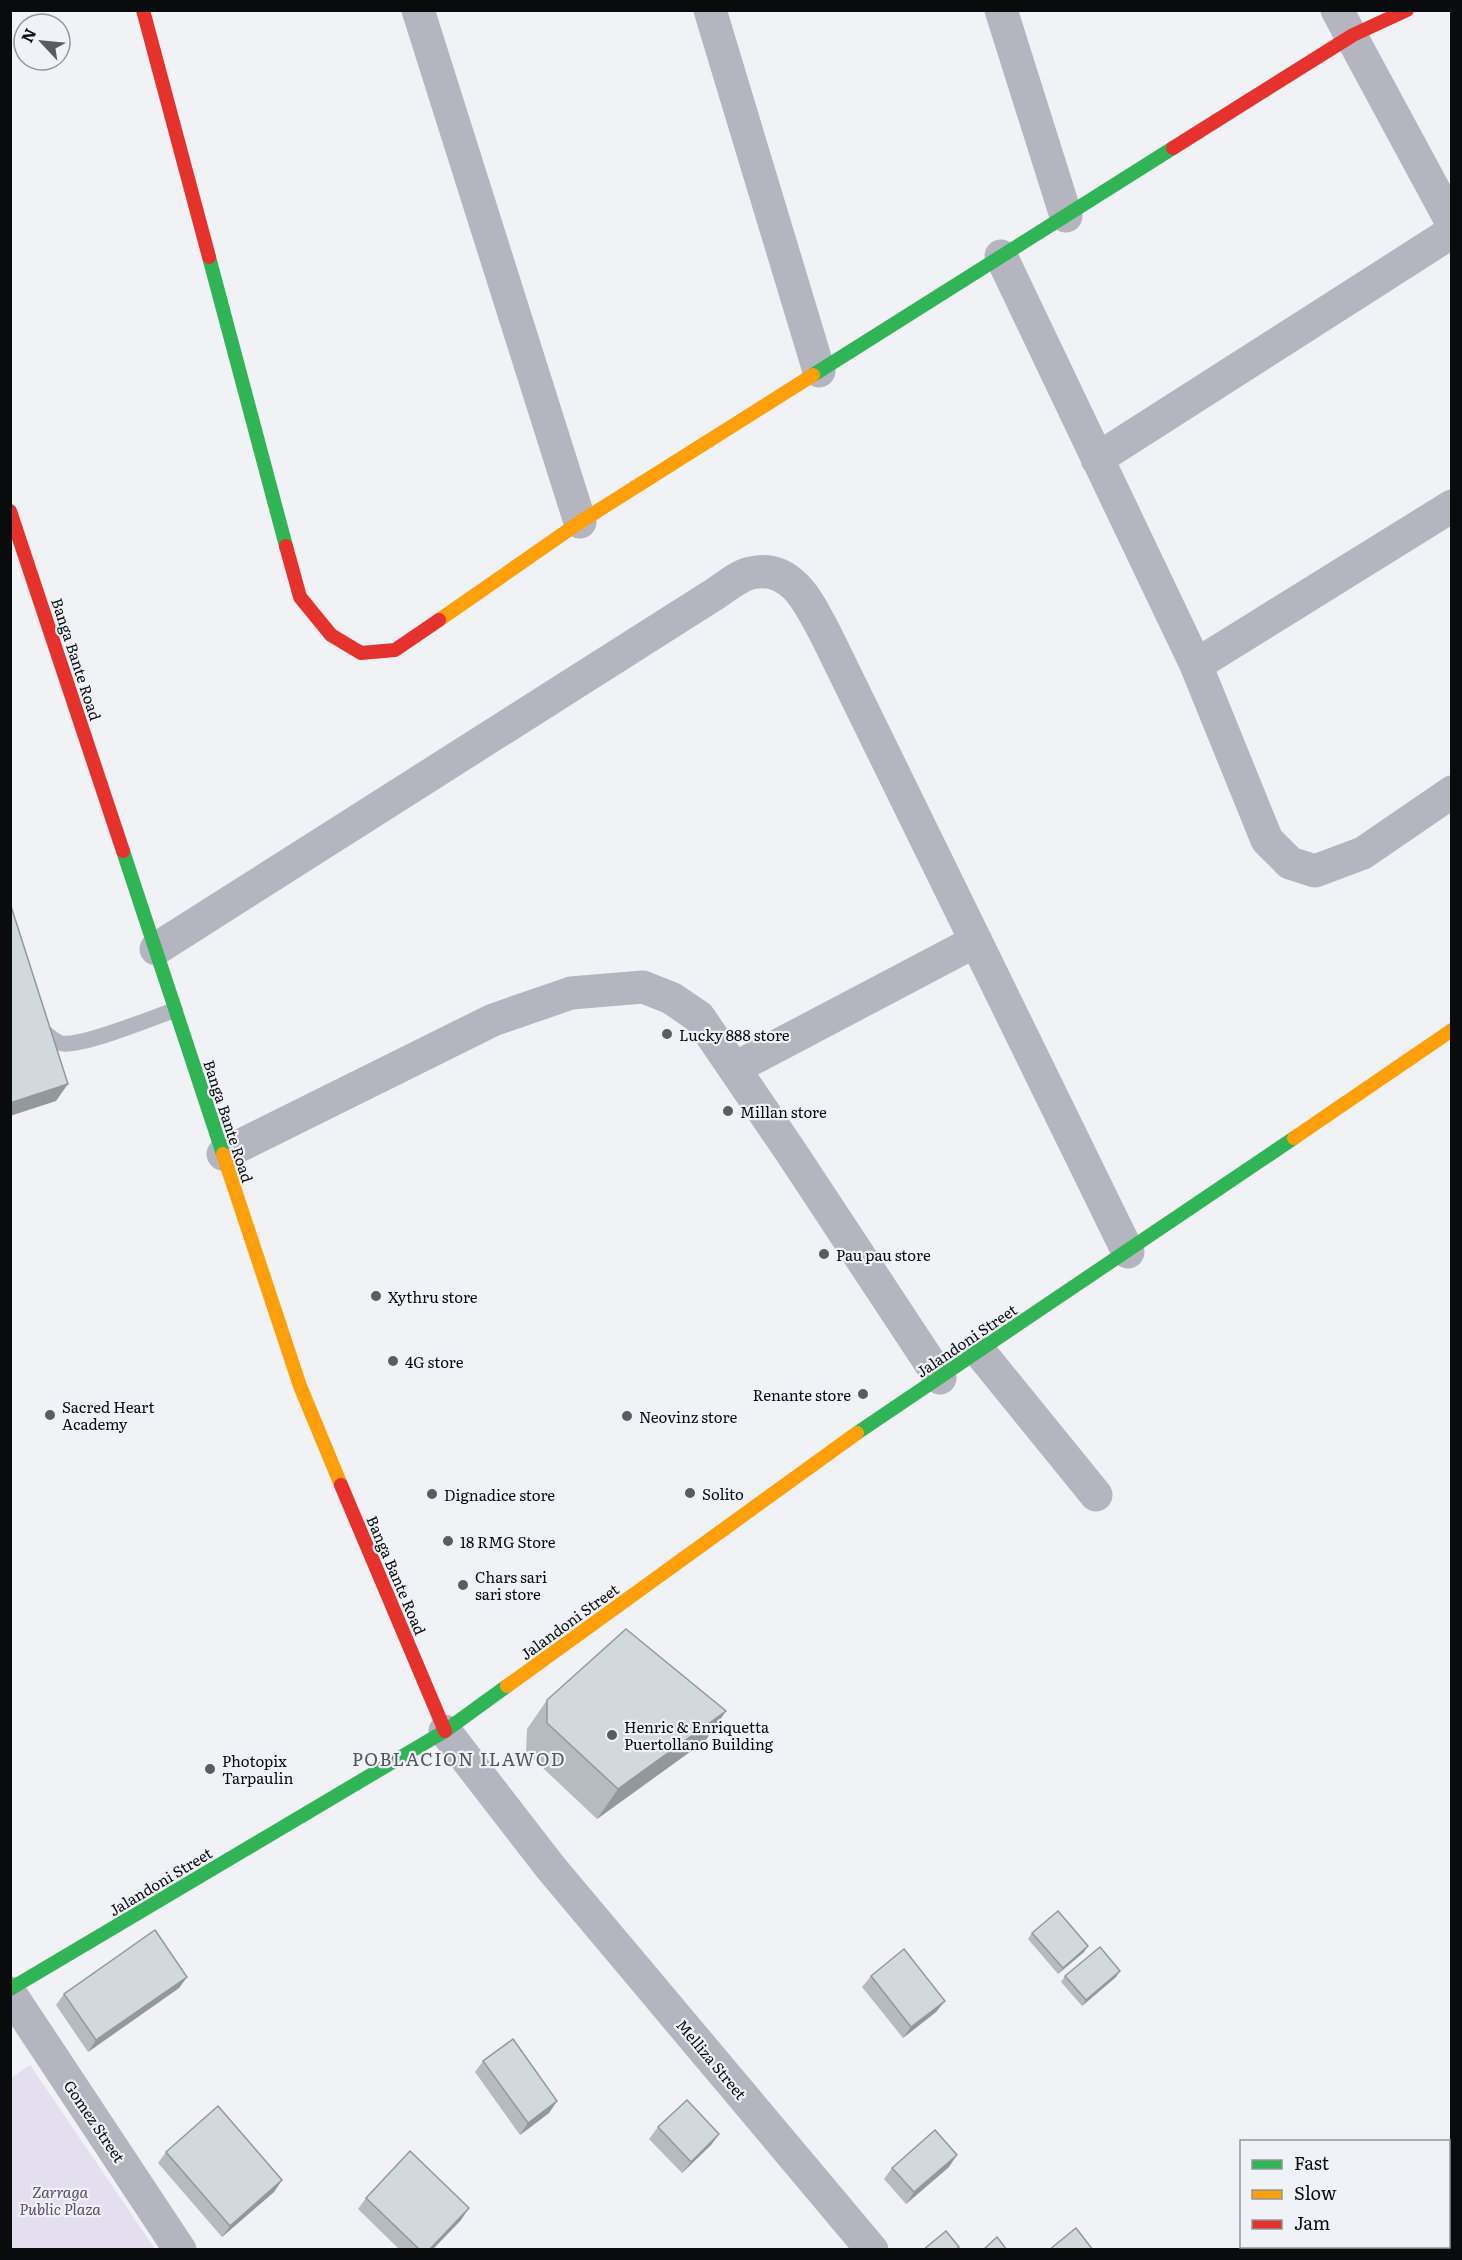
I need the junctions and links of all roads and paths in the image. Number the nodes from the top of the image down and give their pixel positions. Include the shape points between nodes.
1 (143, 10) edge
2 (418, 10) edge
3 (710, 10) edge
4 (1001, 10) edge
5 (1407, 10) edge
6 (1345, 23) edge
7 (1066, 216) junction
8 (1452, 223) edge
9 (1452, 232) edge
10 (1001, 256) junction
11 (819, 371) junction
12 (1097, 459) junction
13 (1452, 506) edge
14 (10, 511) edge
15 (580, 522) junction
16 (1196, 665) junction
17 (1452, 792) edge
18 (976, 941) junction
19 (156, 950) junction
20 (175, 1010) junction
21 (33, 1013) edge
22 (1452, 1030) edge
23 (735, 1068) junction
24 (223, 1154) junction
25 (1128, 1252) junction
26 (979, 1351) junction
27 (940, 1377) junction
28 (1096, 1495) dead end
29 (445, 1731) junction
30 (10, 1991) edge
31 (180, 2250) edge
32 (872, 2250) edge

1 - 15 street via 300,597 331,635 361,653 395,650
2 - 15 street
3 - 11 street
4 - 7 street
5 - 6 street
6 - 7 street
6 - 8 street
7 - 10 street
9 - 12 street
10 - 11 street
10 - 12 street
11 - 15 street
12 - 16 street
13 - 16 street
14 - 19 street, Banga Bante Road
16 - 17 street via 1267,840 1290,863 1315,870 1363,853
18 - 19 street via 803,592 778,573 750,573
18 - 23 street
18 - 25 street
19 - 20 street, Banga Bante Road
20 - 21 lane via 82,1042 61,1044 41,1030
20 - 24 street, Banga Bante Road
22 - 25 street, Jalandoni Street
23 - 24 street via 699,1017 671,998 643,987 572,993 494,1020
23 - 27 street
24 - 29 street, Banga Bante Road via 300,1386
25 - 26 street, Jalandoni Street
26 - 27 street, Jalandoni Street
26 - 28 street
27 - 29 street, Jalandoni Street via 852,1436
29 - 30 street, Jalandoni Street
29 - 32 street, Melliza Street via 551,1868
30 - 31 street, Gomez Street

